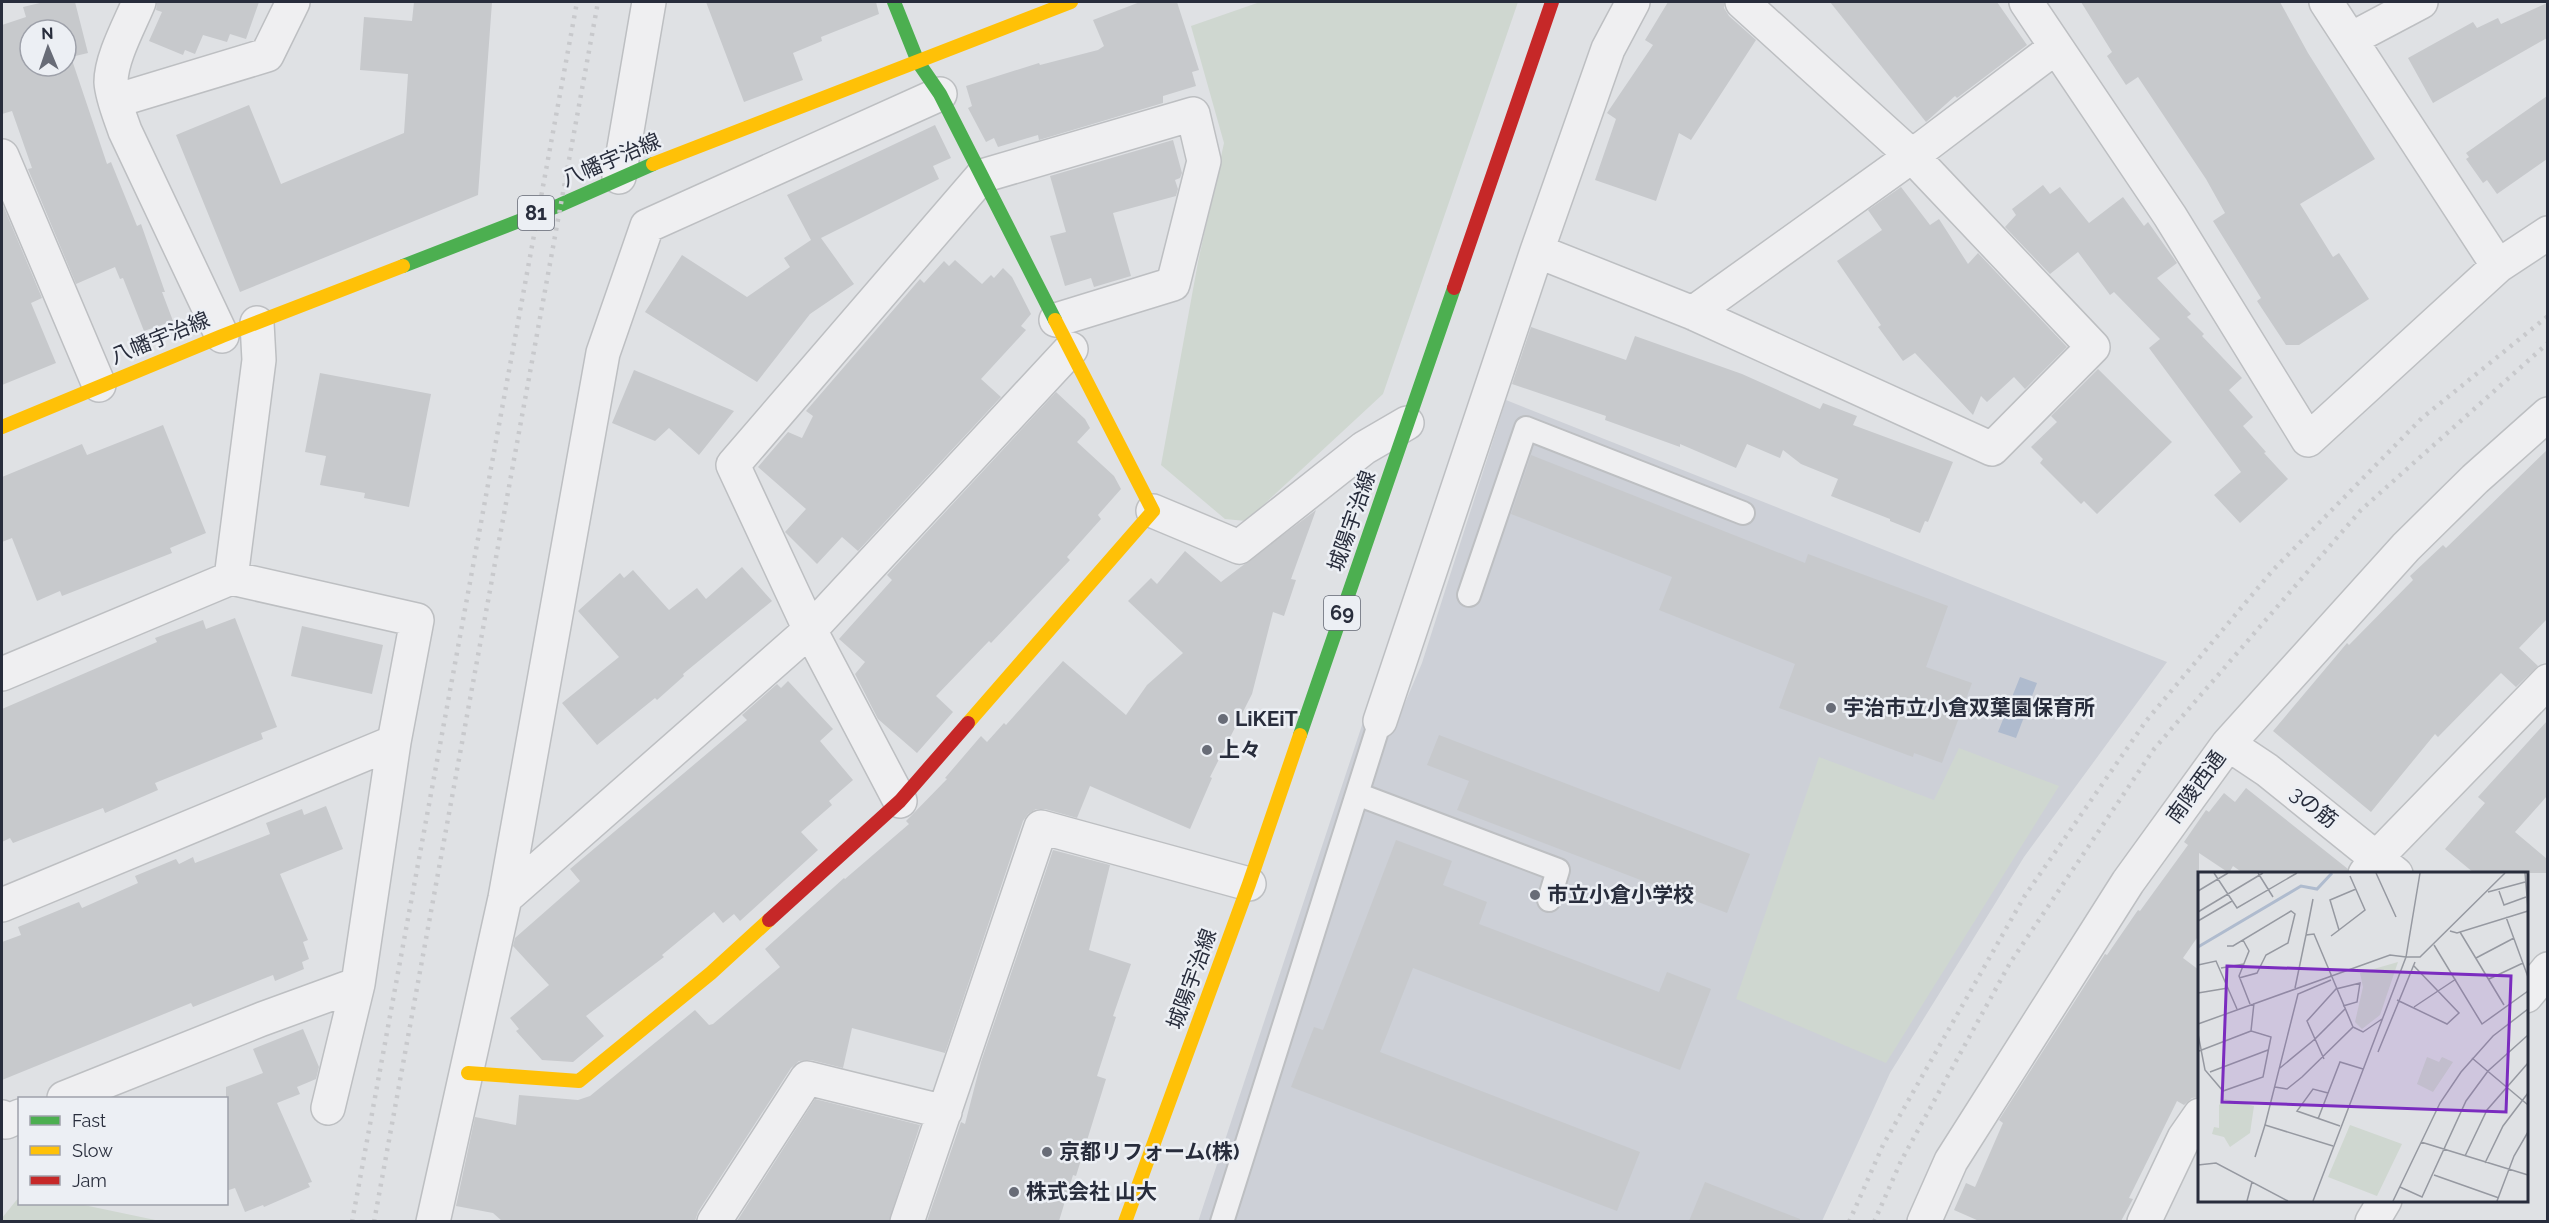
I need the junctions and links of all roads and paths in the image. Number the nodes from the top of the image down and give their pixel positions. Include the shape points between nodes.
1 (139, 2) edge
2 (293, 2) edge
3 (650, 2) edge
4 (894, 2) edge
5 (1071, 2) edge
6 (1551, 2) edge
7 (1633, 2) edge
8 (1742, 2) edge
9 (2026, 2) edge
10 (2326, 2) edge
11 (2421, 2) edge
12 (2350, 39) junction
13 (2056, 47) junction
14 (918, 62) junction
15 (940, 94) junction
16 (115, 102) junction
17 (2, 156) edge
18 (1912, 156) junction
19 (982, 176) junction
20 (619, 177) junction
21 (10, 200) edge
22 (2547, 233) edge
23 (1537, 251) junction
24 (2498, 266) junction
25 (1693, 313) junction
26 (1056, 320) junction
27 (257, 323) junction
28 (222, 336) junction
29 (1071, 350) junction
30 (99, 385) junction
31 (2547, 414) edge
32 (1407, 423) junction
33 (2, 427) edge
34 (1153, 511) junction
35 (1743, 513) dead end
36 (231, 578) junction
37 (1469, 595) dead end
38 (810, 630) junction
39 (2, 674) edge
40 (2547, 681) edge
41 (1380, 721) joint
42 (394, 742) junction
43 (2228, 744) junction
44 (1357, 794) junction
45 (900, 801) junction
46 (2380, 868) edge
47 (1249, 884) junction
48 (505, 898) junction
49 (1549, 900) dead end
50 (2, 905) edge
51 (358, 984) junction
52 (468, 1072) junction
53 (66, 1097) edge
54 (328, 1108) dead end
55 (945, 1112) junction
56 (2198, 1116) edge
57 (2, 1117) edge
58 (18, 1117) edge
59 (2384, 1202) edge
60 (433, 1221) edge
61 (714, 1221) edge
62 (908, 1221) edge
63 (1125, 1221) edge
64 (1222, 1221) edge
65 (1924, 1221) edge
66 (2144, 1221) edge
67 (2372, 1221) edge

1 - 16 street via 114,64 111,82
2 - 16 street via 267,55
3 - 20 street
4 - 14 main road
5 - 14 main road, 八幡宇治線 / 81
6 - 32 main road, 城陽宇治線 / 69
7 - 23 street via 1608,49
8 - 18 street
9 - 13 street
10 - 12 street
11 - 12 street
12 - 24 street
13 - 18 street
13 - 24 street via 2170,216 2308,440
14 - 15 main road
14 - 20 main road, 八幡宇治線 / 81
15 - 19 main road
15 - 48 street via 647,226 603,353
16 - 28 street
17 - 21 street
18 - 25 street
18 - 25 street via 2093,347 1992,449
19 - 26 main road
19 - 26 street via 1193,114 1204,161 1173,284
19 - 38 street via 733,465
20 - 27 main road, 八幡宇治線 / 81 via 560,205
21 - 30 street
22 - 24 street
23 - 25 street
23 - 41 street
26 - 29 main road
27 - 28 main road, 八幡宇治線 / 81
27 - 36 street via 259,360
28 - 30 main road, 八幡宇治線 / 81
29 - 34 main road
29 - 38 street
30 - 33 main road, 八幡宇治線 / 81
31 - 43 street, 南陵西通 via 2406,547
32 - 34 street via 1364,448 1239,547
32 - 47 main road, 城陽宇治線 / 69
34 - 45 main road
35 - 37 lane via 1526,428
36 - 39 street
36 - 42 street via 417,620
38 - 45 street
38 - 48 street
40 - 46 street
41 - 44 lane
42 - 50 street
42 - 51 street
43 - 46 street, 3の筋 via 2267,770
43 - 65 street, 南陵西通 via 2122,892 1951,1161
44 - 49 lane via 1558,870
44 - 64 lane
45 - 52 main road via 711,973 579,1080
47 - 55 street via 1041,827
47 - 63 main road, 城陽宇治線 / 69
48 - 52 street
51 - 53 street
51 - 54 street
52 - 60 street
55 - 61 street via 807,1078
55 - 62 street
56 - 66 street via 2184,1137
57 - 58 street via 6,1122
59 - 67 street

